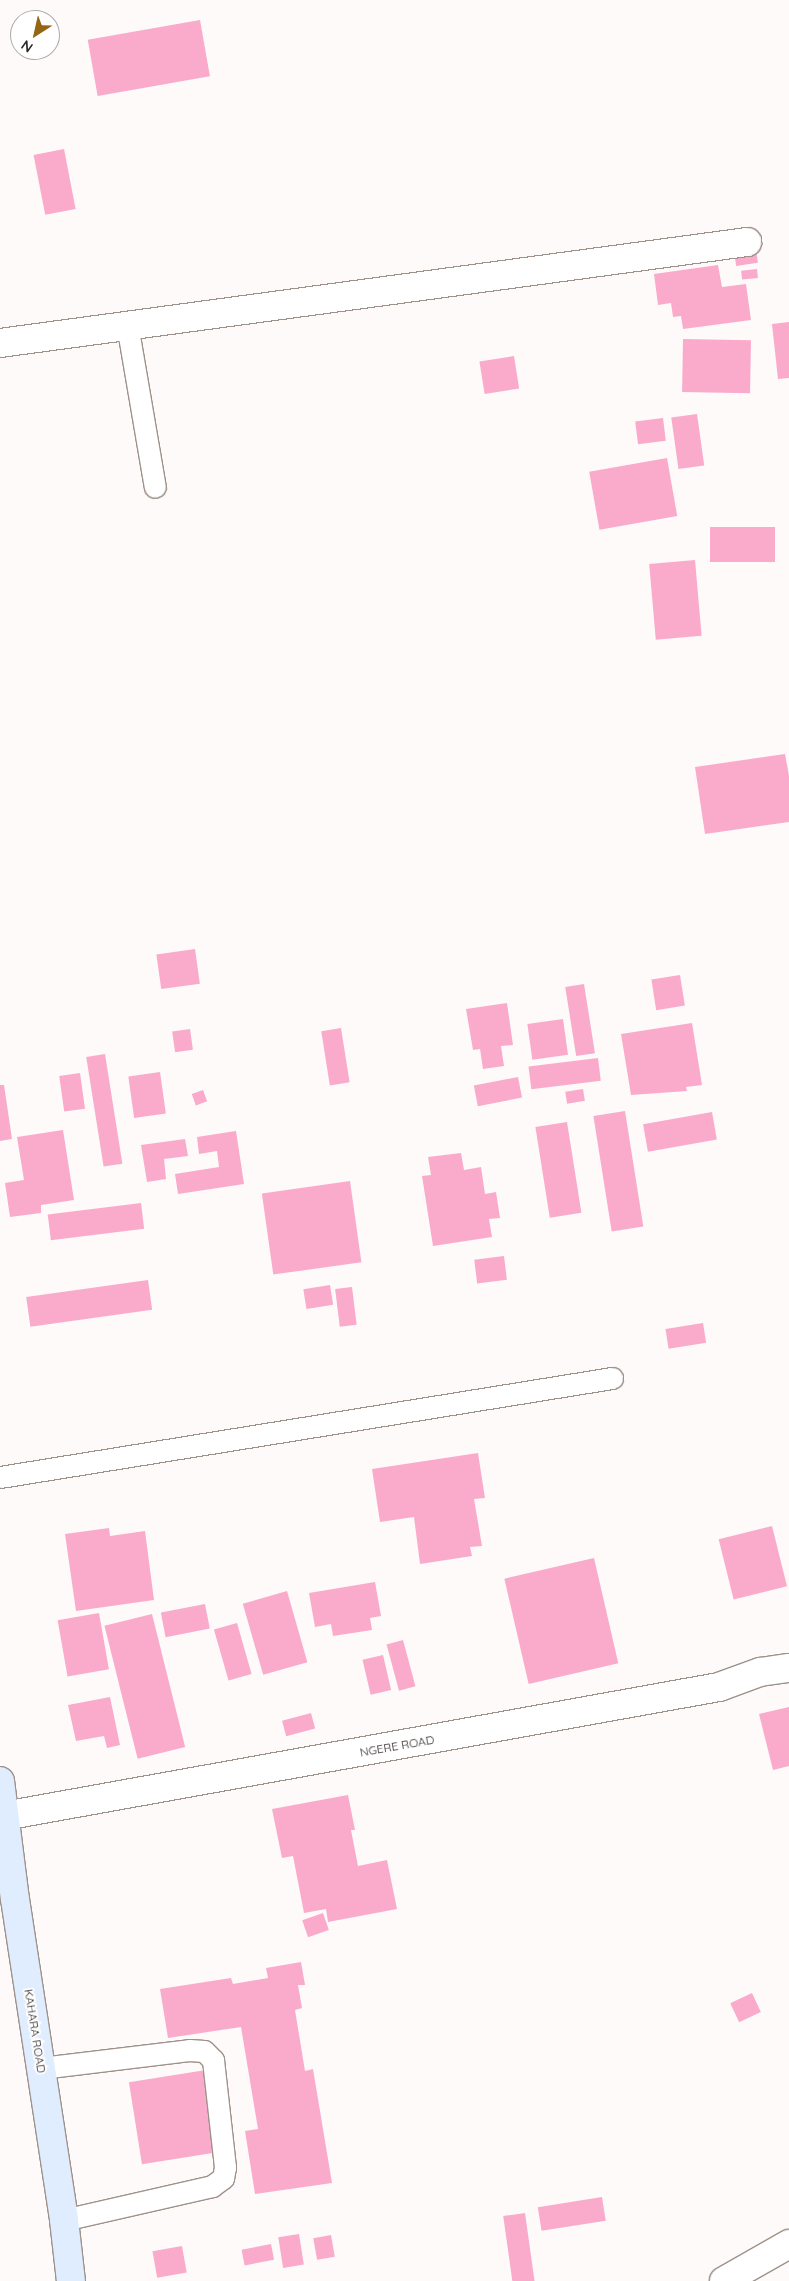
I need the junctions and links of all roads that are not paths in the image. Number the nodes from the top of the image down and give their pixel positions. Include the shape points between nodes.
1 (747, 242) dead end
2 (126, 324) junction
3 (0, 343) edge
4 (155, 486) dead end
5 (612, 1378) dead end
6 (0, 1477) edge
7 (789, 1668) edge
8 (0, 1781) edge
9 (4, 1816) junction
10 (41, 2068) junction
11 (64, 2220) junction
12 (789, 2244) edge
13 (71, 2281) edge
14 (724, 2281) edge

1 - 2 street
2 - 3 street
2 - 4 lane
5 - 6 lane
7 - 9 street, NGERE ROAD via 760,1672 720,1687
8 - 9 street, KAHARA ROAD
9 - 10 street, KAHARA ROAD
10 - 11 street, KAHARA ROAD
10 - 11 lane via 189,2050 204,2051 213,2060 225,2167 223,2178 212,2186
11 - 13 street, KAHARA ROAD
12 - 14 street

